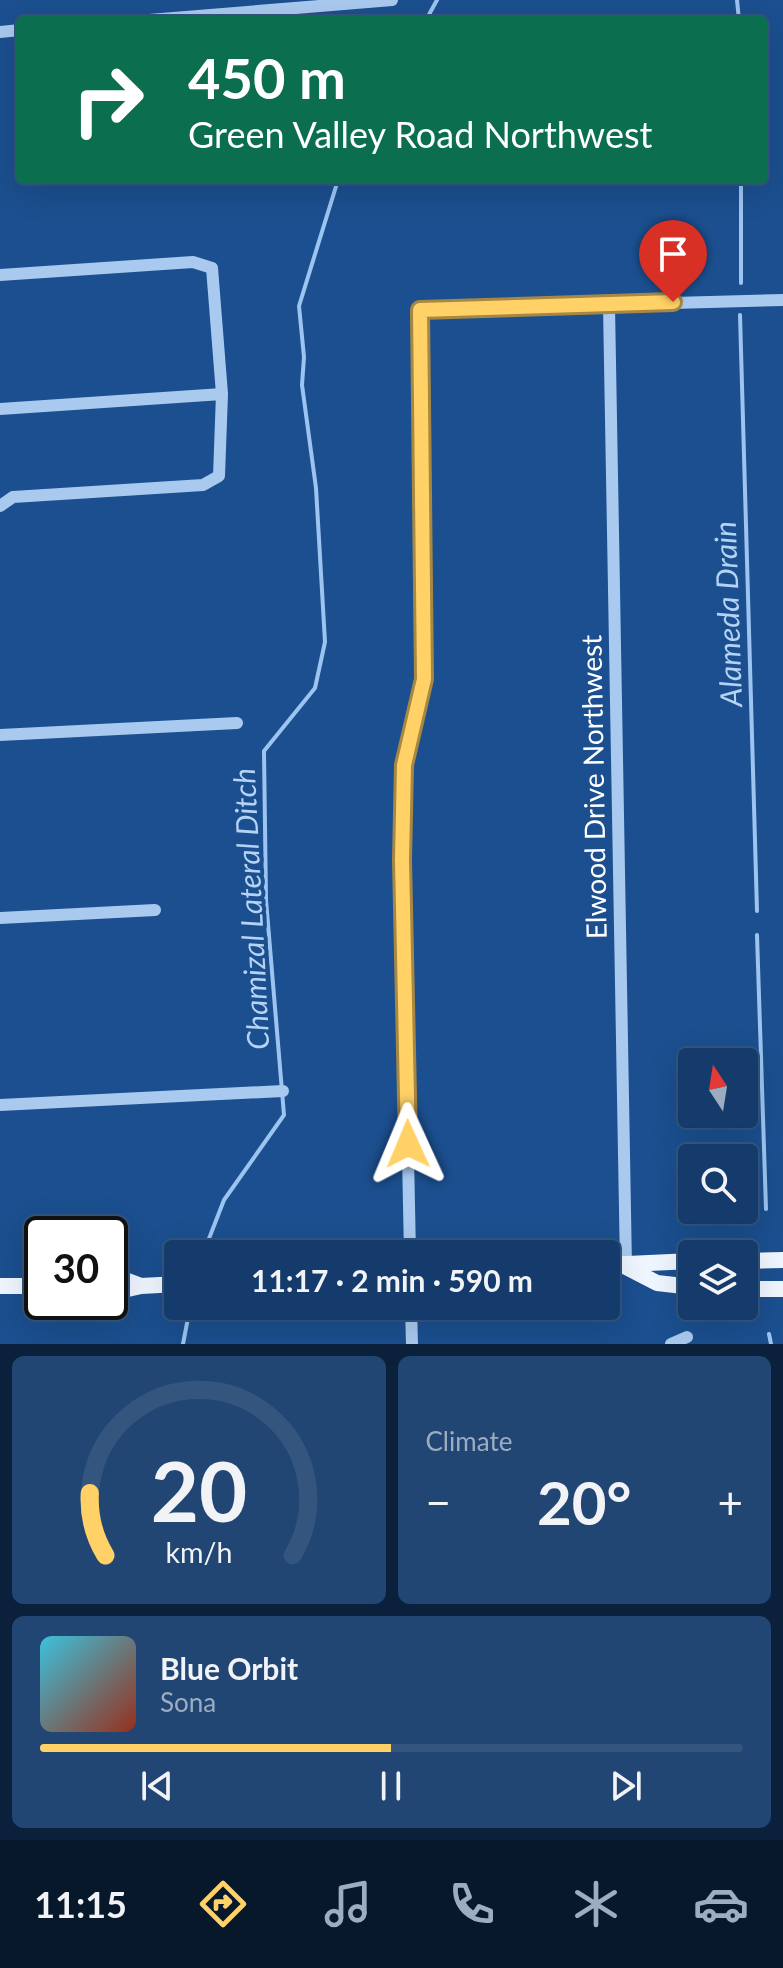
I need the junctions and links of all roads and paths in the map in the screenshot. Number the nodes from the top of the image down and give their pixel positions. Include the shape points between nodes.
1 (392, 0) edge
2 (198, 16) edge
3 (0, 275) edge
4 (783, 300) edge
5 (609, 306) junction
6 (222, 394) junction
7 (0, 409) edge
8 (0, 506) edge
9 (237, 723) dead end
10 (0, 735) edge
11 (155, 910) dead end
12 (0, 918) edge
13 (283, 1091) dead end
14 (0, 1105) edge
15 (410, 1240) edge
16 (783, 1260) edge
17 (758, 1261) edge
18 (678, 1262) edge
19 (620, 1266) edge
20 (626, 1267) junction
21 (128, 1281) edge
22 (164, 1285) edge
23 (678, 1285) edge
24 (0, 1286) edge
25 (24, 1286) edge
26 (141, 1286) junction
27 (128, 1289) edge
28 (758, 1289) edge
29 (783, 1289) edge
30 (411, 1320) edge
31 (687, 1337) dead end
32 (412, 1344) edge
33 (671, 1344) edge

1 - 2 street
3 - 6 street via 193,262 212,268
4 - 5 street
5 - 15 street via 420,310 424,679 404,765 402,860
5 - 20 street, Elwood Drive Northwest
6 - 7 street
6 - 8 street via 219,476 203,485 13,497
9 - 10 street
11 - 12 street
13 - 14 street
16 - 17 main road
18 - 20 main road
19 - 20 main road
20 - 23 main road via 657,1283
21 - 26 main road
22 - 26 main road
24 - 25 main road
26 - 27 main road
28 - 29 main road
30 - 32 street
31 - 33 street

